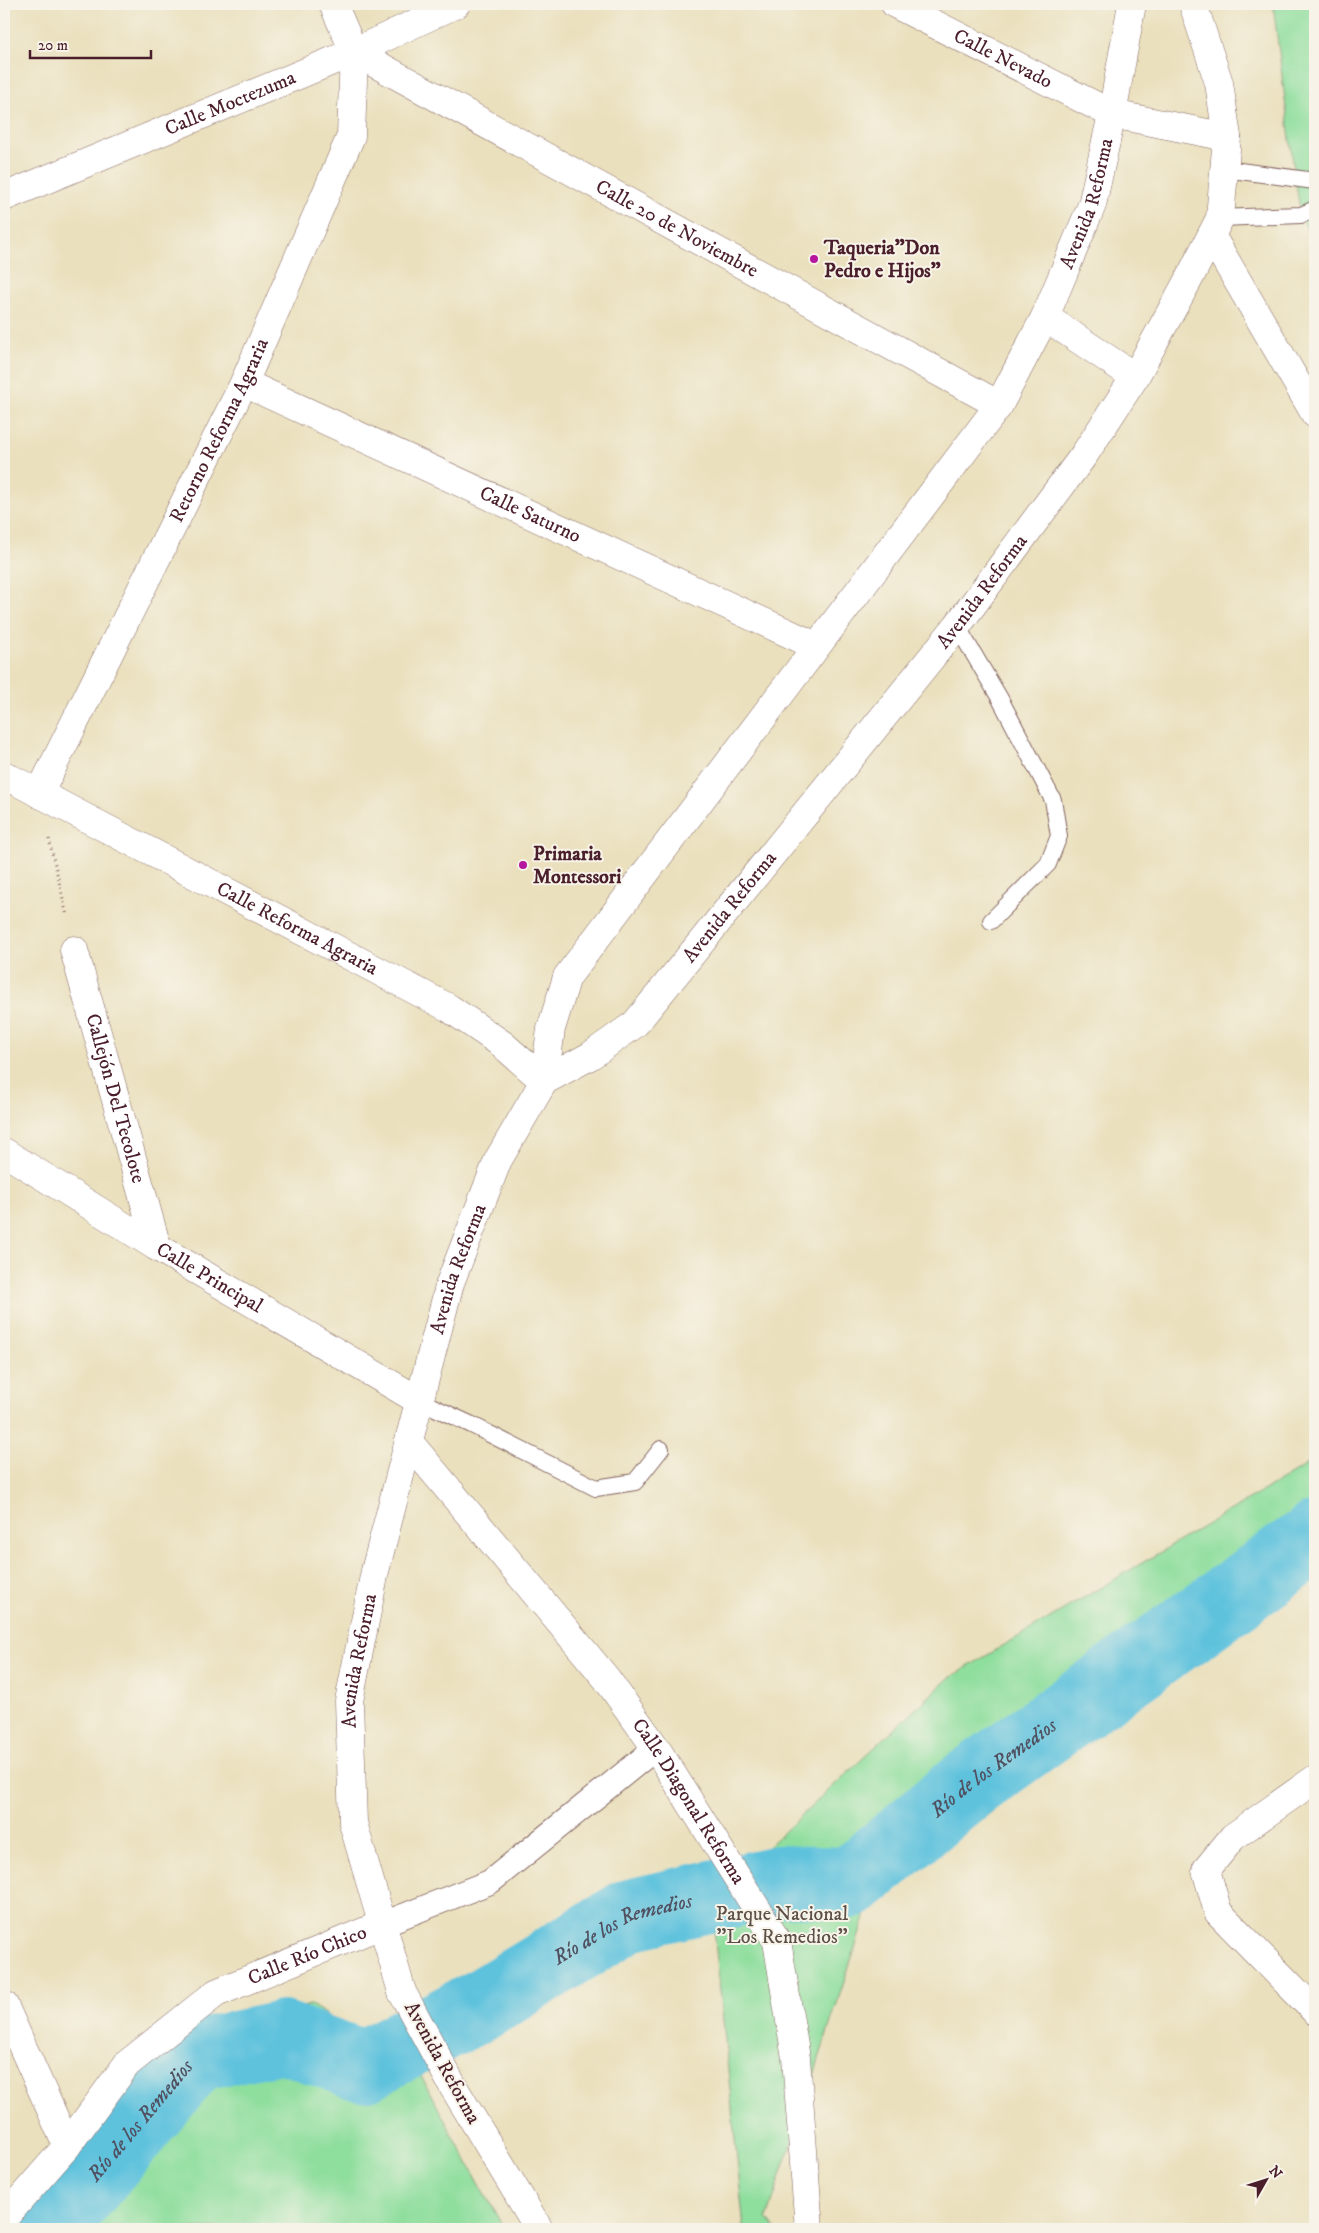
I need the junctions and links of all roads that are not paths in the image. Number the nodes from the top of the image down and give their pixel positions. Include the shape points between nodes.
1 (333, 4) edge
2 (456, 4) edge
3 (895, 4) edge
4 (1132, 4) edge
5 (1193, 4) edge
6 (354, 52) junction
7 (1112, 114) junction
8 (1227, 138) junction
9 (1225, 169) junction
10 (1315, 181) edge
11 (4, 197) edge
12 (1315, 209) edge
13 (1216, 227) junction
14 (1045, 317) junction
15 (1135, 377) junction
16 (244, 383) junction
17 (998, 404) junction
18 (1315, 414) edge
19 (957, 626) junction
20 (816, 646) junction
21 (4, 775) edge
22 (39, 794) junction
23 (991, 921) dead end
24 (74, 950) road end
25 (544, 1081) junction
26 (4, 1152) edge
27 (157, 1247) junction
28 (418, 1400) junction
29 (409, 1442) junction
30 (661, 1449) dead end
31 (656, 1748) junction
32 (1315, 1779) edge
33 (383, 1924) junction
34 (4, 2005) edge
35 (1315, 2011) edge
36 (67, 2146) junction
37 (4, 2218) edge
38 (539, 2229) edge
39 (809, 2229) edge

1 - 6 street
2 - 6 street, Calle Moctezuma
3 - 7 street, Calle Nevado
4 - 7 street, Avenida Reforma
5 - 8 street, Avenida Reforma via 1220,83
6 - 11 street, Calle Moctezuma
6 - 16 street, Retorno Reforma Agraria via 351,136
6 - 17 street, Calle 20 de Noviembre
7 - 8 street, Calle Nevado
7 - 14 street, Avenida Reforma via 1092,205
8 - 9 street, Avenida Reforma
9 - 10 lane
9 - 13 street, Avenida Reforma
12 - 13 lane via 1301,215
13 - 15 street, Avenida Reforma
13 - 18 street
14 - 15 street
14 - 17 street, Avenida Reforma
15 - 19 street, Avenida Reforma via 1084,454
16 - 20 street, Calle Saturno
16 - 22 street, Retorno Reforma Agraria
17 - 20 street, Avenida Reforma
19 - 23 lane via 1053,800 1059,836 1048,864
19 - 25 street, Avenida Reforma via 635,1024 590,1056
20 - 25 street, Avenida Reforma via 567,977 551,1029
21 - 22 street, Calle Reforma Agraria
22 - 25 street, Calle Reforma Agraria via 449,1008 502,1044
24 - 27 street, Callejón Del Tecolote
25 - 28 street, Avenida Reforma via 498,1160 450,1283
26 - 27 street, Calle Principal
27 - 28 street, Calle Principal
28 - 29 street, Avenida Reforma
28 - 30 lane via 596,1488 635,1482
29 - 31 street, Calle Diagonal Reforma via 606,1678
29 - 33 street, Avenida Reforma via 374,1571 350,1701 353,1823
31 - 33 street, Calle Río Chico via 490,1882
31 - 39 street, Calle Diagonal Reforma via 770,1931 796,2058
32 - 35 street via 1233,1837 1206,1870 1218,1912
33 - 36 street, Calle Río Chico via 216,1993 127,2064
33 - 38 street, Avenida Reforma via 402,1992 454,2088
34 - 36 street
36 - 37 street, Calle Río Chico

